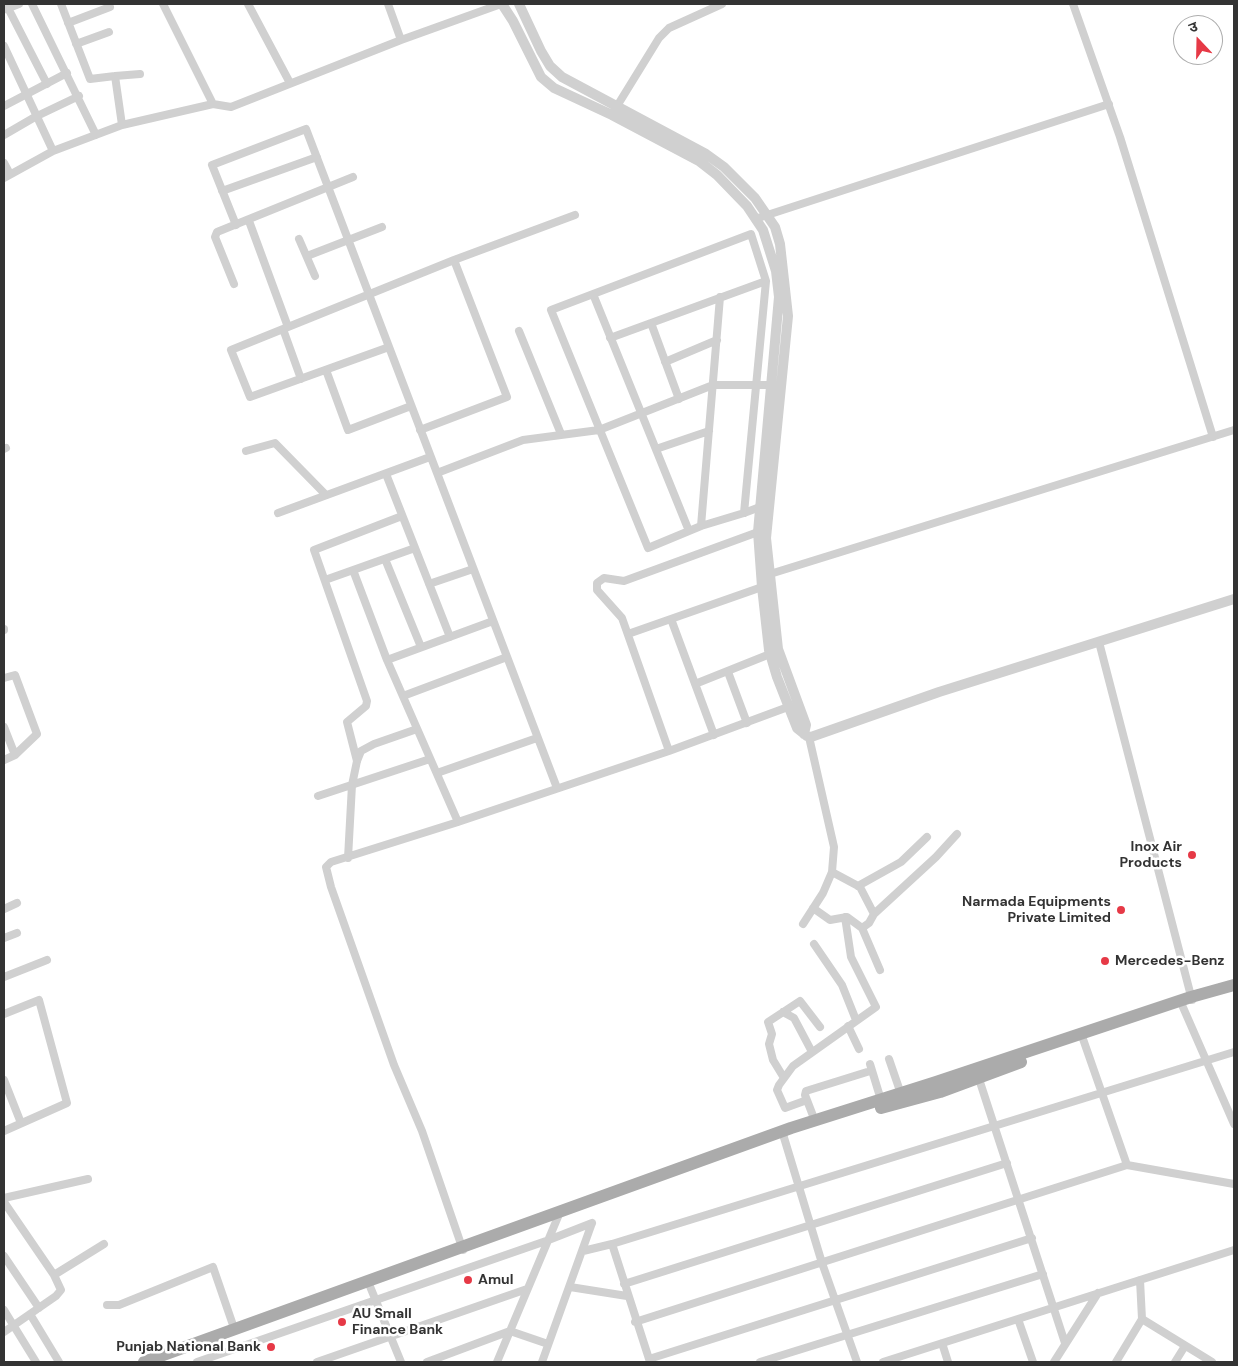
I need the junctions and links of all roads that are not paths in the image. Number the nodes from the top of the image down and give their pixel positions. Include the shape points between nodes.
1 (19, 4) edge
2 (32, 4) edge
3 (61, 4) edge
4 (163, 4) edge
5 (248, 4) edge
6 (388, 4) edge
7 (502, 4) edge
8 (519, 4) edge
9 (722, 4) edge
10 (1073, 4) edge
11 (110, 7) dead end
12 (6, 9) edge
13 (68, 23) junction
14 (110, 32) dead end
15 (401, 40) junction
16 (76, 44) junction
17 (4, 46) edge
18 (67, 73) junction
19 (140, 74) dead end
20 (115, 76) junction
21 (90, 79) junction
22 (73, 83) junction
23 (290, 83) junction
24 (46, 84) junction
25 (26, 95) junction
26 (79, 96) junction
27 (213, 104) junction
28 (1109, 104) junction
29 (4, 106) edge
30 (614, 110) junction
31 (35, 117) junction
32 (122, 125) junction
33 (96, 134) junction
34 (4, 136) edge
35 (53, 151) junction
36 (317, 157) junction
37 (4, 163) edge
38 (7, 176) edge
39 (353, 177) dead end
40 (328, 188) junction
41 (222, 191) junction
42 (575, 215) dead end
43 (767, 215) junction
44 (754, 219) junction
45 (249, 221) junction
46 (236, 225) junction
47 (382, 227) dead end
48 (300, 239) dead end
49 (348, 240) junction
50 (307, 256) junction
51 (454, 260) junction
52 (315, 276) dead end
53 (766, 280) junction
54 (234, 284) dead end
55 (369, 294) junction
56 (592, 294) junction
57 (720, 297) junction
58 (651, 323) junction
59 (286, 328) junction
60 (519, 330) dead end
61 (610, 338) junction
62 (717, 340) junction
63 (389, 347) junction
64 (665, 362) junction
65 (326, 370) junction
66 (301, 379) junction
67 (713, 385) junction
68 (755, 385) junction
69 (771, 385) junction
70 (679, 399) junction
71 (411, 406) junction
72 (641, 413) junction
73 (420, 430) junction
74 (600, 430) junction
75 (1234, 430) edge
76 (709, 431) junction
77 (561, 434) junction
78 (1213, 437) junction
79 (656, 449) junction
80 (246, 451) dead end
81 (430, 457) junction
82 (437, 473) junction
83 (386, 474) junction
84 (326, 495) junction
85 (760, 508) junction
86 (278, 513) dead end
87 (744, 513) junction
88 (402, 516) junction
89 (701, 526) junction
90 (689, 531) junction
91 (758, 532) junction
92 (415, 548) junction
93 (385, 559) junction
94 (473, 569) junction
95 (353, 570) junction
96 (770, 574) junction
97 (325, 580) junction
98 (429, 584) junction
99 (762, 587) junction
100 (1234, 600) edge
101 (671, 619) junction
102 (493, 621) junction
103 (628, 634) junction
104 (450, 637) junction
105 (1099, 642) junction
106 (421, 648) junction
107 (770, 654) junction
108 (507, 657) junction
109 (387, 660) junction
110 (728, 672) junction
111 (4, 678) edge
112 (695, 684) junction
113 (403, 696) junction
114 (788, 707) junction
115 (747, 723) junction
116 (4, 727) edge
117 (417, 728) junction
118 (714, 735) junction
119 (806, 735) junction
120 (537, 738) junction
121 (669, 751) junction
122 (15, 755) junction
123 (430, 759) junction
124 (4, 760) edge
125 (356, 760) junction
126 (437, 773) junction
127 (352, 785) junction
128 (557, 788) junction
129 (318, 796) dead end
130 (458, 822) junction
131 (957, 834) dead end
132 (927, 837) dead end
133 (348, 858) junction
134 (832, 872) junction
135 (858, 886) junction
136 (18, 903) dead end
137 (813, 908) junction
138 (4, 909) edge
139 (874, 914) junction
140 (845, 917) junction
141 (803, 924) dead end
142 (862, 928) junction
143 (17, 932) dead end
144 (4, 938) edge
145 (814, 944) dead end
146 (47, 960) dead end
147 (880, 970) dead end
148 (4, 977) edge
149 (1234, 986) edge
150 (1234, 991) edge
151 (1188, 1001) junction
152 (783, 1012) junction
153 (4, 1014) edge
154 (856, 1020) junction
155 (848, 1026) junction
156 (820, 1027) dead end
157 (1083, 1039) junction
158 (859, 1049) dead end
159 (812, 1052) junction
160 (1234, 1052) edge
161 (890, 1059) dead end
162 (1206, 1061) junction
163 (870, 1064) dead end
164 (867, 1072) dead end
165 (784, 1078) junction
166 (979, 1078) junction
167 (4, 1080) edge
168 (1102, 1093) junction
169 (901, 1094) junction
170 (808, 1100) junction
171 (881, 1100) junction
172 (815, 1121) junction
173 (20, 1123) junction
174 (1234, 1124) edge
175 (995, 1126) junction
176 (4, 1131) edge
177 (783, 1133) junction
178 (1008, 1163) junction
179 (1127, 1165) junction
180 (88, 1179) dead end
181 (1234, 1184) edge
182 (800, 1186) junction
183 (4, 1198) edge
184 (1019, 1199) junction
185 (4, 1202) edge
186 (560, 1213) junction
187 (812, 1226) junction
188 (1032, 1238) junction
189 (546, 1241) junction
190 (104, 1244) dead end
191 (612, 1244) junction
192 (462, 1249) junction
193 (1234, 1250) edge
194 (583, 1251) junction
195 (4, 1256) edge
196 (822, 1263) junction
197 (1043, 1274) junction
198 (54, 1275) junction
199 (1140, 1280) junction
200 (369, 1284) junction
201 (624, 1284) junction
202 (570, 1287) junction
203 (527, 1289) junction
204 (1098, 1293) junction
205 (627, 1296) junction
206 (376, 1300) junction
207 (836, 1300) junction
208 (107, 1306) dead end
209 (1054, 1307) junction
210 (39, 1308) junction
211 (4, 1310) edge
212 (30, 1314) junction
213 (1018, 1319) junction
214 (1142, 1320) junction
215 (635, 1322) junction
216 (14, 1325) junction
217 (234, 1328) junction
218 (510, 1331) junction
219 (4, 1332) edge
220 (848, 1335) junction
221 (391, 1337) junction
222 (942, 1343) junction
223 (1065, 1343) junction
224 (548, 1344) junction
225 (1185, 1346) junction
226 (168, 1358) edge
227 (649, 1361) edge
228 (36, 1362) edge
229 (59, 1362) edge
230 (144, 1362) edge
231 (155, 1362) edge
232 (197, 1362) edge
233 (317, 1362) edge
234 (401, 1362) edge
235 (427, 1362) edge
236 (497, 1362) edge
237 (542, 1362) edge
238 (760, 1362) edge
239 (857, 1362) edge
240 (883, 1362) edge
241 (948, 1362) edge
242 (1033, 1362) edge
243 (1054, 1362) edge
244 (1116, 1362) edge
245 (1175, 1362) edge
246 (1212, 1362) edge

1 - 12 street
2 - 18 street
3 - 13 street
4 - 27 street
5 - 23 street
6 - 15 street
7 - 15 street
7 - 30 street via 541,77 554,88
8 - 30 street via 550,66
9 - 30 street via 669,28 659,38
10 - 28 street
11 - 13 street
12 - 24 street
13 - 16 street
14 - 16 street
15 - 23 street
16 - 21 street
17 - 25 street
18 - 22 street
18 - 24 street
19 - 20 street
20 - 21 street
20 - 32 street
21 - 22 street
22 - 26 street
23 - 27 street via 231,106
24 - 25 street
25 - 29 street
25 - 31 street
26 - 31 street
26 - 33 street
27 - 32 street
28 - 43 street
28 - 78 street
30 - 43 street via 706,154 724,168
30 - 44 street via 717,175 747,206
31 - 34 street
31 - 35 street
32 - 33 street
33 - 35 street
35 - 38 street
36 - 40 street
36 - 41 street
36 - 41 street via 306,129 212,164
37 - 38 street
39 - 40 street
40 - 45 street
40 - 49 street
41 - 46 street
42 - 51 street
43 - 44 street
43 - 96 street via 780,244 788,316 766,528
44 - 69 street via 763,230 776,271 779,298
45 - 46 street
45 - 59 street
46 - 54 street via 217,232 216,237
47 - 49 street
48 - 50 street
49 - 50 street
49 - 55 street
50 - 52 street
51 - 55 street
51 - 73 street via 507,396
53 - 56 street via 751,234
53 - 57 street
53 - 68 street
55 - 59 street
55 - 63 street
56 - 61 street
56 - 74 street via 551,310
57 - 58 street
57 - 62 street
58 - 61 street
58 - 64 street
59 - 66 street
59 - 66 street via 231,350 250,397
60 - 77 street
61 - 72 street
62 - 64 street
62 - 67 street
63 - 65 street
63 - 71 street
64 - 70 street
65 - 66 street
65 - 71 street via 348,430
67 - 68 street
67 - 70 street
67 - 76 street
68 - 69 street
68 - 87 street
69 - 85 street
70 - 72 street
71 - 73 street
72 - 74 street
72 - 79 street
73 - 81 street
74 - 77 street
74 - 90 street via 648,548
75 - 78 street
76 - 79 street
76 - 89 street
77 - 82 street via 523,440
78 - 96 street
79 - 90 street
80 - 84 street via 275,443
81 - 82 street
81 - 83 street
82 - 94 street
83 - 84 street
83 - 88 street
84 - 86 street
85 - 87 street
85 - 91 street
87 - 89 street
88 - 92 street
88 - 97 street via 314,550
89 - 90 street
91 - 99 street
91 - 103 street via 624,581 600,580 597,590 622,618
92 - 93 street
92 - 98 street
93 - 95 street
93 - 106 street
94 - 98 street
94 - 102 street
95 - 97 street
95 - 109 street
96 - 119 street via 778,649 806,725
97 - 125 street via 367,700 366,706 347,722
98 - 104 street
99 - 101 street
99 - 107 street
100 - 105 street
101 - 103 street
101 - 112 street
102 - 104 street
102 - 108 street
103 - 121 street
104 - 106 street
105 - 119 street
105 - 151 street
106 - 109 street
107 - 110 street
107 - 114 street
108 - 113 street
108 - 120 street
109 - 113 street
110 - 112 street
110 - 115 street
111 - 122 street via 15,675 37,734
112 - 118 street
113 - 117 street
114 - 115 street
114 - 119 street via 797,728
115 - 118 street
116 - 122 street
117 - 123 street
117 - 125 street via 374,744 361,751
118 - 121 street
119 - 134 street via 834,847
120 - 126 street
120 - 128 street
121 - 128 street
122 - 124 street
123 - 126 street
123 - 127 street
125 - 127 street
126 - 130 street
127 - 129 street
127 - 133 street
128 - 130 street
130 - 133 street
131 - 139 street
132 - 135 street via 901,862
133 - 192 street via 331,862 326,872
134 - 135 street
134 - 137 street
135 - 139 street
136 - 138 street
137 - 140 street via 830,920
137 - 141 street
139 - 142 street via 871,922
140 - 142 street
140 - 154 street via 850,957 876,1007
142 - 147 street
143 - 144 street
145 - 154 street via 842,985
146 - 148 street
149 - 151 main road
150 - 151 main road
151 - 157 main road
151 - 162 street
151 - 169 main road
152 - 156 street via 801,1001
152 - 159 street via 794,1018
152 - 165 street via 768,1023 772,1034 768,1044
153 - 173 street via 39,1000 67,1103
154 - 155 street
155 - 158 street
155 - 159 street
157 - 166 main road
157 - 168 street
159 - 165 street via 793,1066
160 - 162 street
161 - 169 street
162 - 168 street
162 - 174 street
163 - 171 street
164 - 170 street via 806,1091
165 - 170 street via 777,1090 785,1108
166 - 175 street
166 - 177 main road via 940,1092
167 - 173 street
168 - 175 street
168 - 179 street
169 - 171 main road
170 - 172 street
171 - 172 main road
172 - 177 main road
173 - 176 street
175 - 178 street
175 - 182 street
177 - 182 street
177 - 186 main road
178 - 184 street
178 - 187 street
179 - 181 street
179 - 184 street
180 - 183 street
182 - 187 street
182 - 191 street
184 - 188 street
184 - 196 street
185 - 198 street
186 - 189 street
186 - 192 main road
187 - 196 street
187 - 201 street
188 - 197 street
188 - 207 street
189 - 194 street via 592,1222
189 - 203 street
189 - 206 street
190 - 198 street
191 - 194 street
191 - 201 street
192 - 200 main road
192 - 217 main road
193 - 199 street
194 - 202 street
195 - 210 street
196 - 207 street
196 - 215 street
197 - 209 street
197 - 220 street
198 - 210 street via 60,1293
199 - 204 street
199 - 214 street
200 - 206 street
200 - 226 main road
201 - 205 street
202 - 205 street
202 - 224 street
203 - 218 street
203 - 221 street
204 - 209 street
204 - 223 street
205 - 215 street
206 - 221 street
206 - 232 street
207 - 220 street
207 - 227 street
208 - 217 street via 118,1305 213,1267
209 - 213 street
209 - 223 street
210 - 212 street
211 - 216 street
212 - 216 street
212 - 229 street
213 - 222 street
213 - 242 street
214 - 225 street
214 - 244 street
215 - 227 street
216 - 219 street
216 - 228 street
217 - 226 main road
218 - 224 street
218 - 235 street
218 - 236 street
220 - 238 street
220 - 239 street
221 - 233 street
221 - 234 street
222 - 240 street
222 - 241 street
223 - 243 street
224 - 237 street
225 - 245 street
225 - 246 street
226 - 230 main road
226 - 231 main road

